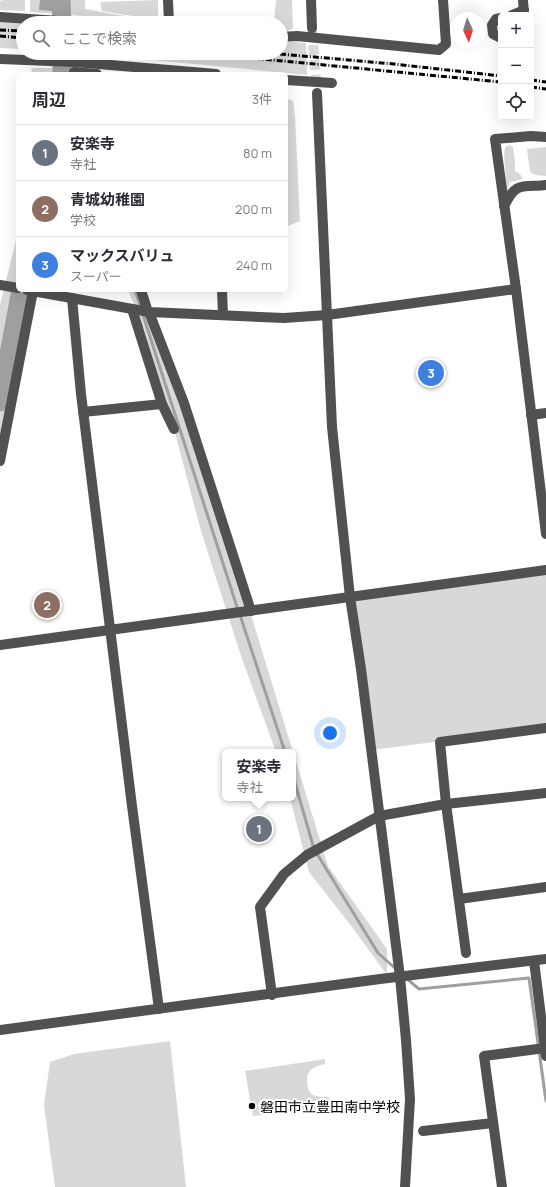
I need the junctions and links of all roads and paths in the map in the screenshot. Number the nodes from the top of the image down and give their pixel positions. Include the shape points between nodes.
1 (168, 0) edge
2 (310, 0) edge
3 (443, 0) edge
4 (169, 16) edge
5 (0, 17) edge
6 (16, 18) edge
7 (498, 19) edge
8 (312, 28) tunnel mouth
9 (498, 36) edge
10 (288, 37) edge
11 (0, 59) edge
12 (16, 60) edge
13 (31, 60) edge
14 (139, 71) edge
15 (165, 72) edge
16 (288, 80) edge
17 (332, 83) dead end
18 (317, 93) tunnel mouth
19 (546, 137) edge
20 (546, 185) edge
21 (504, 206) junction
22 (0, 284) edge
23 (16, 288) edge
24 (516, 289) junction
25 (30, 292) edge
26 (36, 292) edge
27 (142, 292) edge
28 (222, 292) edge
29 (72, 298) junction
30 (133, 309) junction
31 (149, 312) junction
32 (223, 315) junction
33 (327, 315) junction
34 (162, 404) junction
35 (83, 412) junction
36 (546, 412) edge
37 (531, 415) junction
38 (174, 429) dead end
39 (0, 460) edge
40 (546, 534) edge
41 (546, 570) edge
42 (350, 597) junction
43 (251, 611) junction
44 (110, 630) junction
45 (0, 645) edge
46 (546, 728) edge
47 (546, 793) edge
48 (446, 804) junction
49 (379, 816) junction
50 (546, 887) edge
51 (459, 899) junction
52 (466, 953) dead end
53 (546, 959) edge
54 (534, 961) junction
55 (400, 978) junction
56 (272, 995) junction
57 (159, 1009) junction
58 (0, 1030) edge
59 (546, 1052) edge
60 (494, 1123) junction
61 (423, 1131) dead end
62 (405, 1187) edge
63 (502, 1187) edge

1 - 4 street
2 - 8 street
3 - 10 street via 446,44 439,50
5 - 6 street
7 - 9 street via 492,25 493,34
11 - 12 street
13 - 14 street via 75,62
14 - 15 street
16 - 17 street
18 - 33 street
19 - 21 street via 495,139
20 - 21 street via 524,186 515,190
21 - 24 street
22 - 23 street
24 - 33 street
24 - 37 street
25 - 39 street
26 - 29 street
27 - 31 street
28 - 32 street
29 - 30 street
29 - 35 street
30 - 31 street
30 - 34 street
31 - 32 street
31 - 43 street via 184,403
32 - 33 street via 284,318
33 - 42 street via 332,427
34 - 35 street
34 - 38 street
35 - 44 street
36 - 37 street
37 - 40 street
41 - 42 street
42 - 43 street
42 - 49 street
43 - 44 street
44 - 45 street
44 - 57 street
46 - 48 street via 440,742
47 - 48 street
48 - 49 street
48 - 51 street
49 - 55 street
49 - 56 street via 307,854 284,874 260,907
50 - 51 street
51 - 52 street
53 - 54 street
54 - 55 street
54 - 59 street
55 - 56 street
55 - 62 street via 410,1099
56 - 57 street
57 - 58 street
59 - 60 street via 484,1056
60 - 61 street
60 - 63 street

